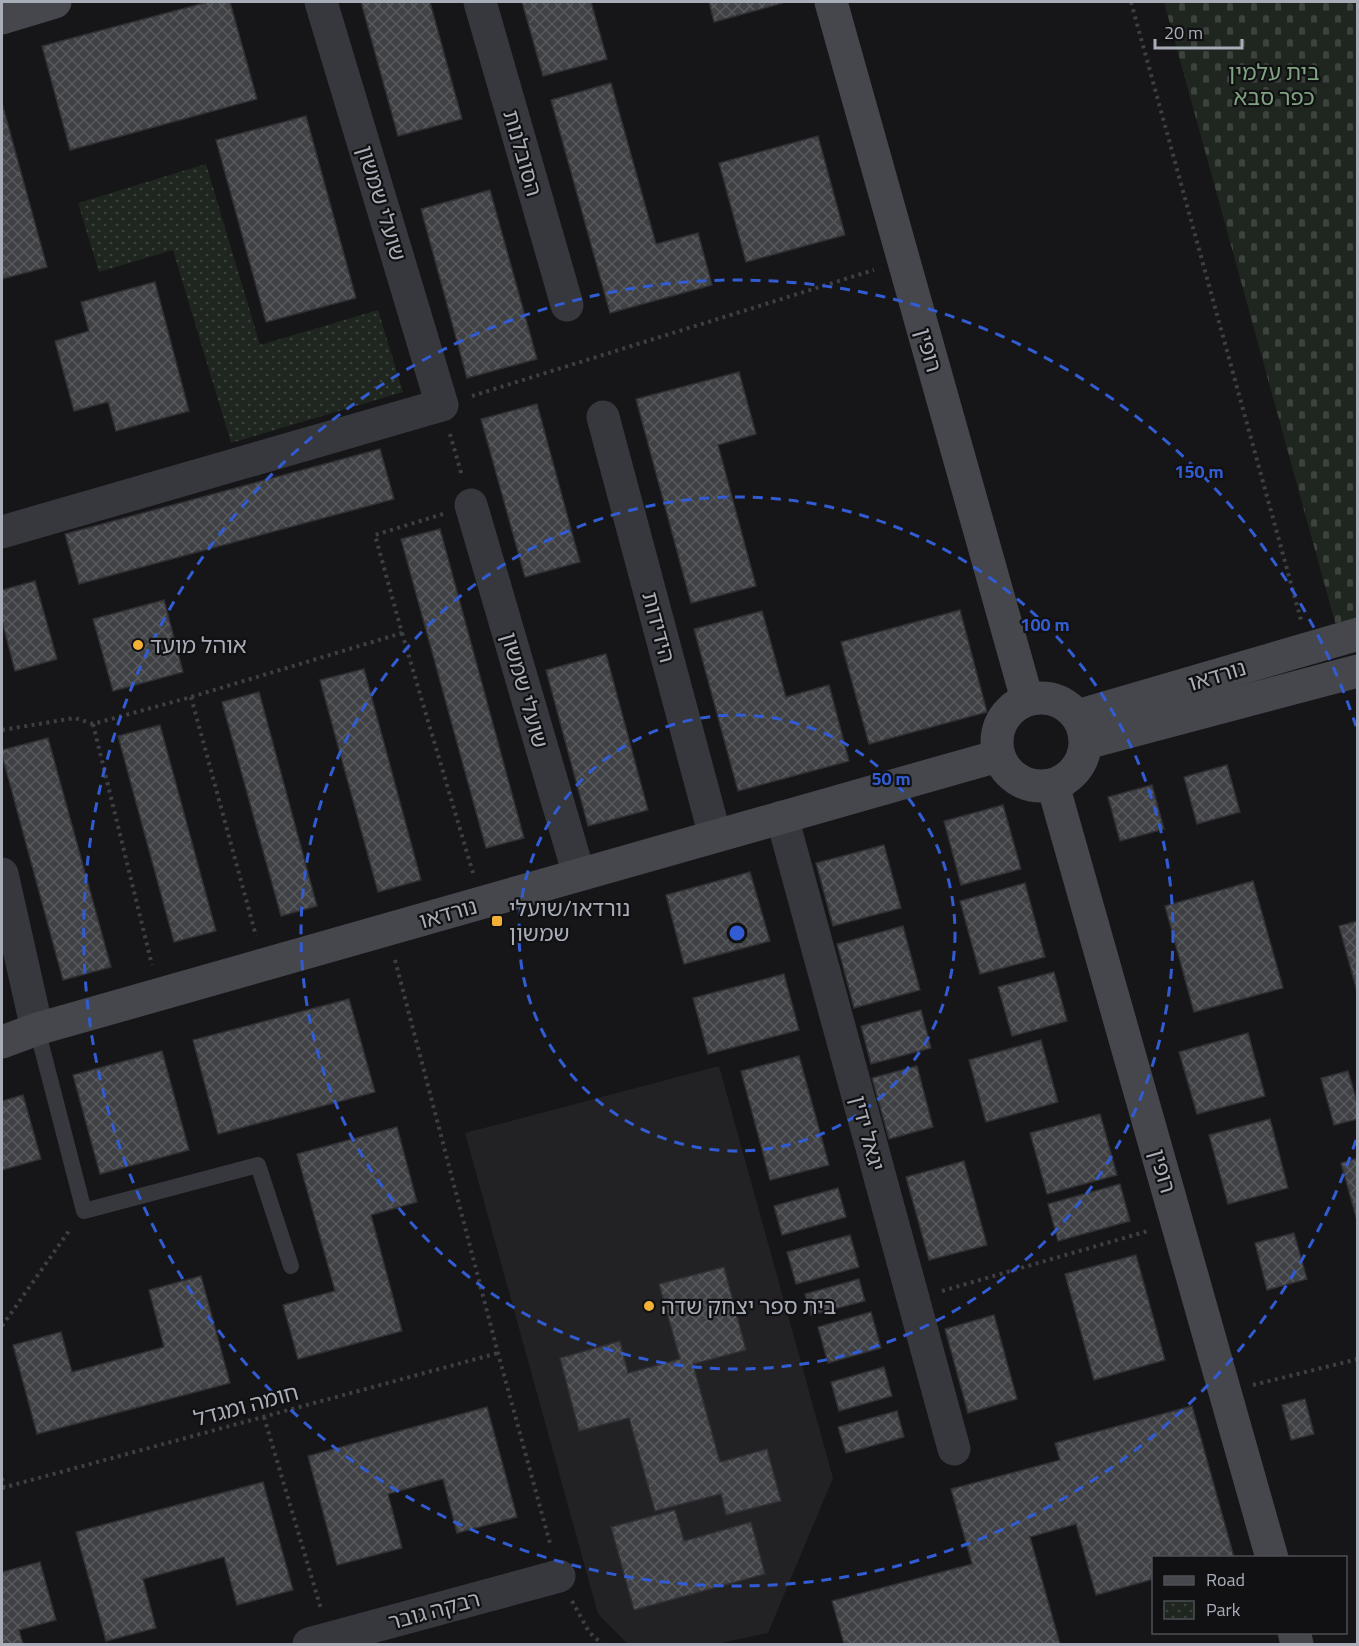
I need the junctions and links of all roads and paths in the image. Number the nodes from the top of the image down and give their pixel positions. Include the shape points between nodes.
1 (55, 2) edge
2 (321, 2) edge
3 (480, 2) edge
4 (831, 2) edge
5 (1131, 2) edge
6 (2, 18) edge
7 (904, 261) junction
8 (567, 305) dead end
9 (442, 405) junction
10 (603, 417) dead end
11 (471, 505) junction
12 (2, 532) edge
13 (402, 633) junction
14 (1358, 634) edge
15 (1308, 648) junction
16 (1358, 671) edge
17 (191, 697) junction
18 (1027, 699) junction
19 (93, 724) junction
20 (2, 730) edge
21 (1082, 730) junction
22 (998, 756) junction
23 (1053, 785) junction
24 (782, 818) junction
25 (716, 836) junction
26 (2, 874) edge
27 (579, 875) junction
28 (481, 903) junction
29 (387, 930) junction
30 (263, 965) junction
31 (160, 994) junction
32 (38, 1029) junction
33 (2, 1042) edge
34 (84, 1211) junction
35 (1177, 1222) junction
36 (291, 1266) dead end
37 (914, 1299) junction
38 (2, 1326) edge
39 (498, 1353) junction
40 (1358, 1359) edge
41 (1225, 1392) junction
42 (264, 1417) junction
43 (954, 1449) dead end
44 (2, 1478) edge
45 (3, 1487) edge
46 (1272, 1556) edge
47 (559, 1576) junction
48 (319, 1641) edge
49 (602, 1644) edge

1 - 6 street
2 - 9 street, שועלי שמשון
3 - 8 street, הסובלנות
4 - 7 street, רופין
5 - 15 path
7 - 9 path
7 - 18 street, רופין
9 - 11 path
9 - 12 street
10 - 25 street, הידידות
11 - 13 path via 375,535
11 - 27 street, שועלי שמשון
13 - 17 path
13 - 28 path
14 - 15 street, נורדאו
15 - 21 street, נורדאו
16 - 21 street, נורדאו
17 - 19 path
17 - 30 path
18 - 21 street via 1055,699 1067,706
18 - 22 street via 1004,716 998,728
19 - 20 path via 75,718
19 - 31 path
21 - 23 street via 1083,758 1066,779
22 - 23 street via 1014,778 1033,786
22 - 24 street, נורדאו
23 - 35 street, רופין
24 - 25 street, נורדאו
24 - 37 street, יגאל ידין
25 - 27 street, נורדאו
26 - 32 street
27 - 28 street, נורדאו
28 - 29 street, נורדאו
29 - 30 street, נורדאו
29 - 39 path
30 - 31 street, נורדאו
31 - 32 street, נורדאו
32 - 33 street, נורדאו
32 - 34 lane
34 - 36 lane via 258,1165
34 - 38 path
35 - 37 path
35 - 41 street, רופין
37 - 43 street, יגאל ידין
39 - 42 path, חומה ומגדל
39 - 47 path
40 - 41 path
41 - 46 street, רופין
42 - 45 path, חומה ומגדל
42 - 48 path
44 - 45 path
47 - 48 street, רבקה גובר
47 - 49 path via 589,1632

